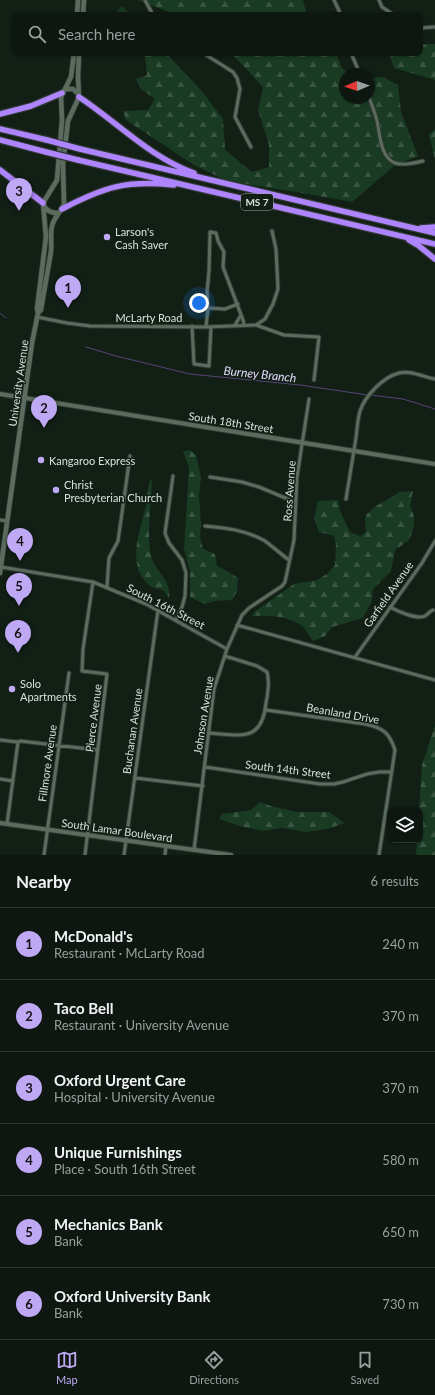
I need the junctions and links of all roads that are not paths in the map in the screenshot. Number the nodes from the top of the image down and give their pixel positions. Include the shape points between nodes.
1 (78, 0) edge
2 (84, 0) edge
3 (145, 0) edge
4 (334, 0) edge
5 (378, 0) edge
6 (77, 12) edge
7 (83, 12) edge
8 (151, 12) edge
9 (340, 12) edge
10 (390, 12) edge
11 (435, 26) edge
12 (423, 28) edge
13 (74, 56) edge
14 (79, 56) edge
15 (208, 56) edge
16 (352, 56) edge
17 (357, 68) edge
18 (64, 90) junction
19 (79, 95) junction
20 (371, 104) edge
21 (0, 114) edge
22 (0, 129) edge
23 (0, 140) edge
24 (251, 147) dead end
25 (424, 161) dead end
26 (0, 170) edge
27 (217, 181) junction
28 (190, 186) junction
29 (43, 204) junction
30 (60, 211) junction
31 (435, 227) edge
32 (411, 228) junction
33 (272, 231) dead end
34 (388, 233) junction
35 (435, 233) edge
36 (435, 244) edge
37 (435, 259) edge
38 (238, 304) junction
39 (208, 308) junction
40 (38, 315) junction
41 (241, 315) junction
42 (256, 324) junction
43 (244, 325) junction
44 (192, 326) junction
45 (235, 326) junction
46 (208, 327) junction
47 (435, 378) edge
48 (314, 380) dead end
49 (0, 394) edge
50 (25, 398) junction
51 (309, 399) dead end
52 (303, 443) junction
53 (354, 451) junction
54 (130, 456) dead end
55 (435, 464) edge
56 (173, 476) dead end
57 (210, 477) dead end
58 (346, 499) dead end
59 (295, 502) junction
60 (0, 520) edge
61 (7, 521) junction
62 (205, 526) dead end
63 (435, 541) edge
64 (289, 560) junction
65 (1, 567) edge
66 (0, 573) edge
67 (93, 582) junction
68 (107, 587) junction
69 (390, 607) junction
70 (158, 610) junction
71 (433, 610) dead end
72 (176, 620) junction
73 (237, 625) junction
74 (227, 649) junction
75 (225, 656) junction
76 (355, 657) junction
77 (69, 673) dead end
78 (435, 680) edge
79 (266, 710) junction
80 (208, 733) junction
81 (0, 740) edge
82 (18, 742) junction
83 (58, 745) junction
84 (98, 750) junction
85 (205, 767) junction
86 (392, 772) junction
87 (135, 778) junction
88 (0, 780) edge
89 (13, 781) junction
90 (203, 786) junction
91 (0, 823) edge
92 (7, 824) junction
93 (48, 830) junction
94 (87, 835) junction
95 (126, 840) junction
96 (166, 846) junction
97 (194, 850) junction
98 (44, 855) edge
99 (85, 855) edge
100 (124, 855) edge
101 (164, 855) edge
102 (231, 855) edge
103 (379, 855) edge

1 - 6 main road
2 - 7 main road
3 - 8 street
4 - 9 street
5 - 10 street
11 - 12 street
13 - 18 main road via 71,77
14 - 19 main road, University Avenue
15 - 24 street via 233,72 237,78 240,89 235,117
16 - 17 street
18 - 19 main road via 74,89
18 - 21 highway via 31,106
18 - 29 main road via 60,102 62,120 57,180
19 - 27 highway via 165,160
19 - 30 main road, University Avenue via 68,121 63,164 64,195
20 - 25 street via 388,158 394,163 401,164
22 - 27 highway, MS 7, bridge
23 - 28 highway, MS 7, bridge
26 - 29 highway
27 - 32 highway, MS 7
28 - 30 highway via 146,183 120,186 94,193
28 - 34 highway, MS 7
29 - 30 main road via 50,212
29 - 40 main road, University Avenue via 46,237
30 - 40 main road, University Avenue via 51,228 51,250
31 - 32 highway
32 - 35 highway, MS 7
33 - 42 street via 276,249 278,289 265,319
34 - 36 highway, MS 7
34 - 37 highway via 410,241
38 - 39 street via 225,309
38 - 39 street via 223,268 224,252 216,232 210,232
38 - 41 street
39 - 46 street
40 - 44 street, McLarty Road via 90,326
40 - 50 main road, University Avenue
41 - 43 street
41 - 45 street
42 - 43 street, McLarty Road
42 - 48 street via 284,335 318,337
43 - 45 street, McLarty Road
44 - 46 street, McLarty Road
44 - 46 street via 194,364 209,366
45 - 46 street, McLarty Road
47 - 53 street via 407,372 399,373 377,386 360,411
49 - 50 street, South 18th Street
50 - 52 street, South 18th Street
50 - 61 main road, University Avenue
51 - 52 street, Ross Avenue
52 - 53 street, South 18th Street
52 - 59 street, Ross Avenue
53 - 55 street, South 18th Street
53 - 58 street
54 - 68 street via 118,541 109,558
56 - 72 street via 165,533 182,560 186,573 185,596
57 - 59 street via 254,485
59 - 64 street, Ross Avenue via 296,521
60 - 61 street
61 - 65 main road, University Avenue
62 - 64 street via 237,530 253,536
63 - 69 street, Garfield Avenue
64 - 73 street, Johnson Avenue via 282,586 249,608
65 - 66 main road, University Avenue
65 - 67 street, South 16th Street
67 - 68 street, South 16th Street
67 - 84 street, Pierce Avenue via 82,670 107,674
68 - 70 street, South 16th Street
69 - 71 street via 421,617
69 - 76 street, Garfield Avenue
70 - 72 street, South 16th Street
70 - 87 street, Buchanan Avenue
72 - 74 street, South 16th Street
73 - 74 street, Johnson Avenue
73 - 76 street
74 - 75 street, Johnson Avenue
75 - 79 street via 257,666 267,672 269,681
75 - 80 street, Johnson Avenue via 214,689
76 - 78 street
77 - 83 street, Fillmore Avenue
79 - 80 street via 255,732 242,735
79 - 86 street, Beanland Drive via 380,728 389,737 395,750
80 - 85 street, Johnson Avenue
81 - 82 street
82 - 83 street
82 - 89 street
83 - 84 street
83 - 93 street, Fillmore Avenue
84 - 94 street, Pierce Avenue
85 - 86 street, South 14th Street via 320,784 334,784 367,774
85 - 90 street, Johnson Avenue
86 - 103 street, Beanland Drive
87 - 90 street
87 - 95 street, Buchanan Avenue
88 - 89 street
89 - 92 street
90 - 97 street, Johnson Avenue
91 - 92 street, South Lamar Boulevard
92 - 93 street, South Lamar Boulevard
93 - 94 street, South Lamar Boulevard
93 - 98 street, Fillmore Avenue
94 - 95 street, South Lamar Boulevard
94 - 99 street, Pierce Avenue
95 - 96 street, South Lamar Boulevard
95 - 100 street, Buchanan Avenue
96 - 97 street, South Lamar Boulevard
96 - 101 street
97 - 102 street, South Lamar Boulevard

